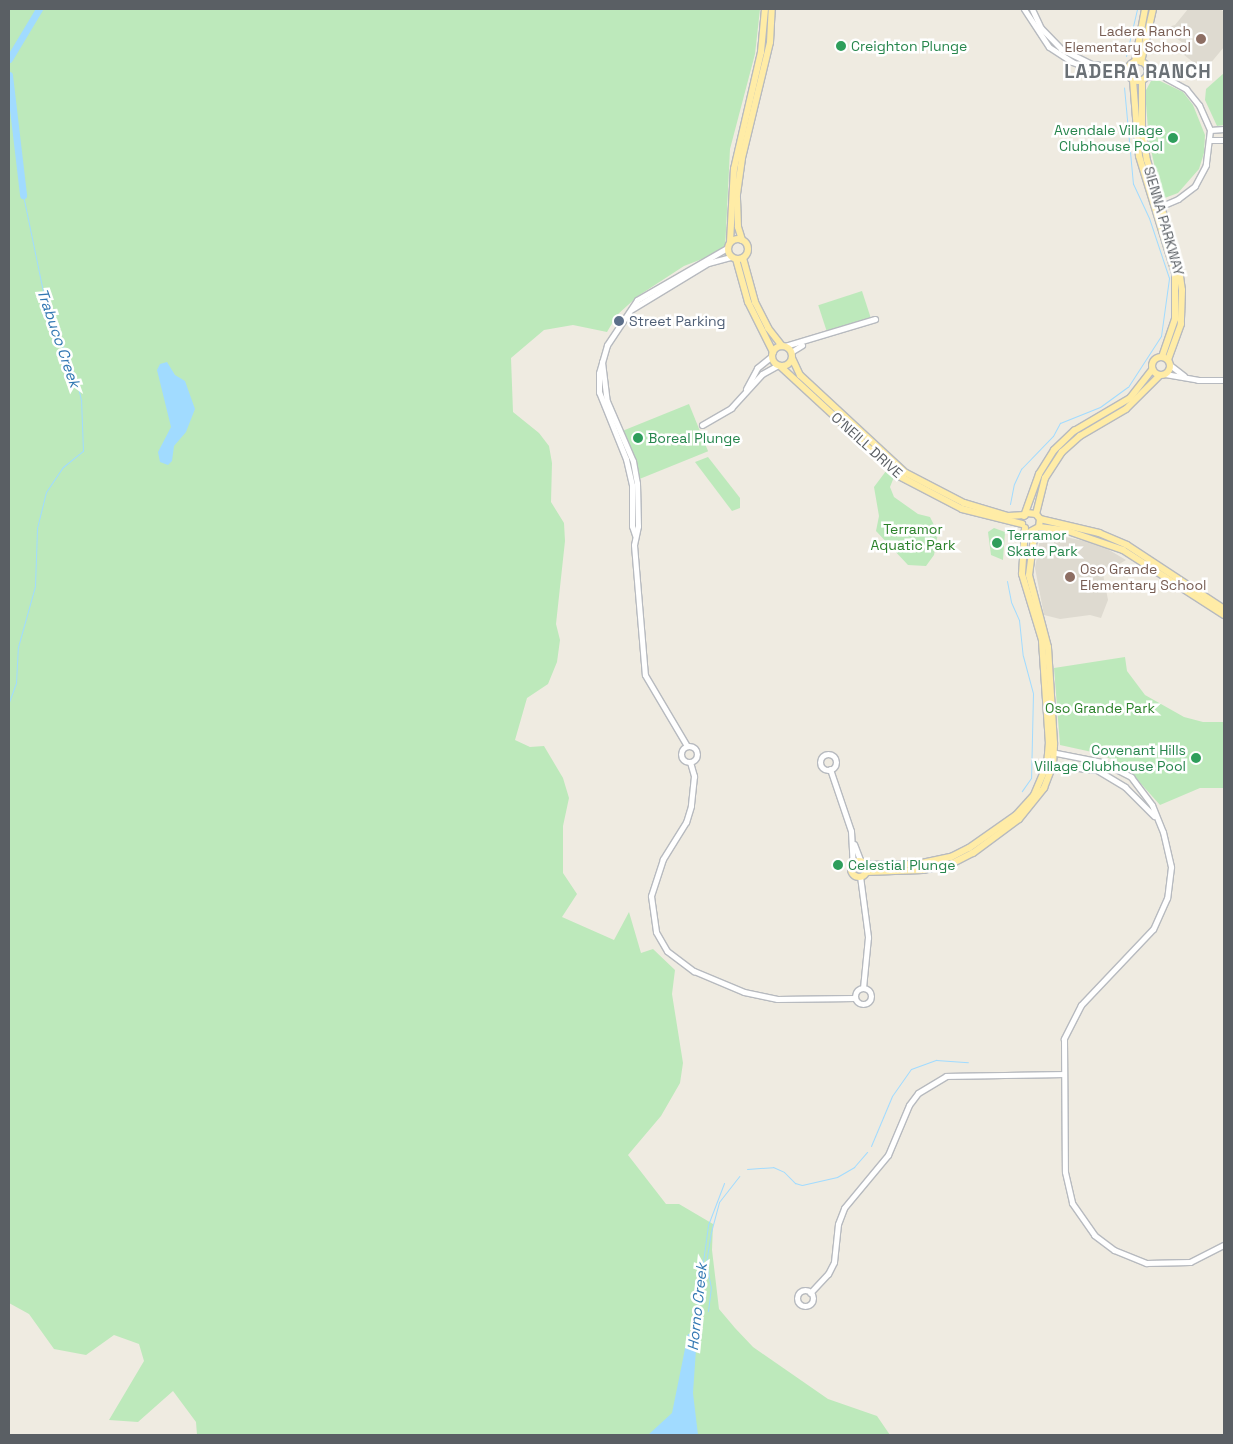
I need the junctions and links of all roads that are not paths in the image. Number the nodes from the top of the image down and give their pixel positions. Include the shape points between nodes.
1 (765, 9) edge
2 (772, 9) edge
3 (1024, 9) edge
4 (1032, 9) edge
5 (1145, 9) edge
6 (1152, 9) edge
7 (1141, 64) junction
8 (1128, 71) junction
9 (1160, 75) junction
10 (1144, 78) junction
11 (1133, 80) junction
12 (1224, 129) edge
13 (1210, 130) junction
14 (1211, 140) junction
15 (1224, 140) edge
16 (1156, 208) junction
17 (742, 240) junction
18 (729, 245) junction
19 (733, 258) junction
20 (743, 258) junction
21 (632, 309) junction
22 (875, 319) dead end
23 (804, 343) junction
24 (784, 346) junction
25 (772, 354) junction
26 (791, 355) junction
27 (1167, 361) junction
28 (779, 365) junction
29 (1152, 370) junction
30 (1162, 375) junction
31 (1184, 376) junction
32 (1224, 380) edge
33 (745, 392) junction
34 (1114, 409) junction
35 (702, 425) dead end
36 (1090, 429) junction
37 (1026, 514) junction
38 (1038, 516) junction
39 (1024, 526) junction
40 (1037, 529) junction
41 (1224, 609) edge
42 (1224, 615) edge
43 (687, 746) junction
44 (1051, 753) junction
45 (690, 762) junction
46 (1050, 765) junction
47 (830, 769) dead end
48 (1131, 777) junction
49 (1125, 787) junction
50 (1156, 818) junction
51 (852, 839) junction
52 (853, 864) junction
53 (862, 870) junction
54 (863, 988) junction
55 (854, 998) junction
56 (1063, 1074) junction
57 (1224, 1245) edge
58 (810, 1293) dead end

1 - 18 main road, O'NEILL DRIVE via 761,52 733,174
2 - 17 main road, O'NEILL DRIVE via 770,42 742,158 737,194 738,227
3 - 8 street via 1049,47 1072,62 1097,71
4 - 8 street via 1041,28 1061,50 1092,64
5 - 7 main road, SIENNA PARKWAY
6 - 7 main road, SIENNA PARKWAY
7 - 8 main road
7 - 9 street
7 - 10 main road, SIENNA PARKWAY
8 - 11 main road
9 - 10 street
9 - 13 street via 1191,94
10 - 11 main road
10 - 16 main road, SIENNA PARKWAY via 1143,134
11 - 16 main road, SIENNA PARKWAY via 1139,156
12 - 13 street
13 - 14 street
14 - 15 street
14 - 16 street via 1206,165 1195,186 1178,199
16 - 27 main road, SIENNA PARKWAY via 1178,262 1182,290 1181,324
17 - 18 main road
17 - 20 main road, O'NEILL DRIVE via 748,249
18 - 19 main road, O'NEILL DRIVE
18 - 21 street via 637,300
19 - 20 main road
19 - 21 street via 708,263
19 - 25 main road, O'NEILL DRIVE via 748,302
20 - 24 main road, O'NEILL DRIVE via 755,302 768,328
21 - 43 street via 612,335 602,362 599,392 626,459 632,485 632,526 645,675
22 - 23 street
23 - 24 street
23 - 26 street
24 - 25 main road
24 - 26 main road, O'NEILL DRIVE
25 - 28 main road, O'NEILL DRIVE
25 - 33 street via 757,368
26 - 28 main road via 788,363
26 - 37 main road, O'NEILL DRIVE via 800,375 906,473 964,503 1008,516
27 - 29 main road, SIENNA PARKWAY via 1154,359
27 - 30 main road, SIENNA PARKWAY
27 - 31 street
28 - 33 street via 762,374
28 - 39 main road, O'NEILL DRIVE via 899,476 962,509
29 - 30 main road
29 - 34 main road, SIENNA PARKWAY via 1138,391
30 - 31 street
30 - 36 main road, SIENNA PARKWAY via 1126,409
31 - 32 street
33 - 35 street via 731,408
34 - 36 main road via 1092,424
34 - 37 main road, SIENNA PARKWAY via 1074,431 1051,454 1036,481
36 - 38 main road, SIENNA PARKWAY via 1070,444 1052,466 1043,484
37 - 38 main road, O'NEILL DRIVE
37 - 39 main road
38 - 40 main road
38 - 41 main road, O'NEILL DRIVE via 1099,533 1127,545
39 - 40 main road, O'NEILL DRIVE
39 - 44 main road via 1022,574 1042,640
40 - 42 main road, O'NEILL DRIVE via 1073,532 1123,550
40 - 44 main road via 1029,575 1048,647
43 - 45 street via 681,755
43 - 45 street via 698,752 697,758
44 - 46 main road
44 - 48 street via 1102,762
45 - 55 street via 694,776 691,806 686,822 663,859 651,896 656,932 667,951 694,971 744,992 777,999
46 - 49 street via 1097,770
46 - 53 main road via 1044,788 1028,810 973,853 931,869
47 - 51 street
48 - 49 street
48 - 50 street via 1152,805
49 - 50 street
50 - 56 street via 1163,832 1171,867 1162,913 1149,934 1096,988 1072,1019 1064,1039
51 - 52 street
51 - 53 street
52 - 53 main road
52 - 53 main road via 851,871
53 - 54 street via 868,937
54 - 55 street via 856,991
54 - 55 street via 871,993 868,1003 859,1004
56 - 57 street via 1068,1191 1079,1216 1094,1235 1114,1250 1146,1263 1190,1262
56 - 58 street via 946,1076 918,1093 909,1105 888,1155 844,1208 838,1224 834,1262 828,1274

